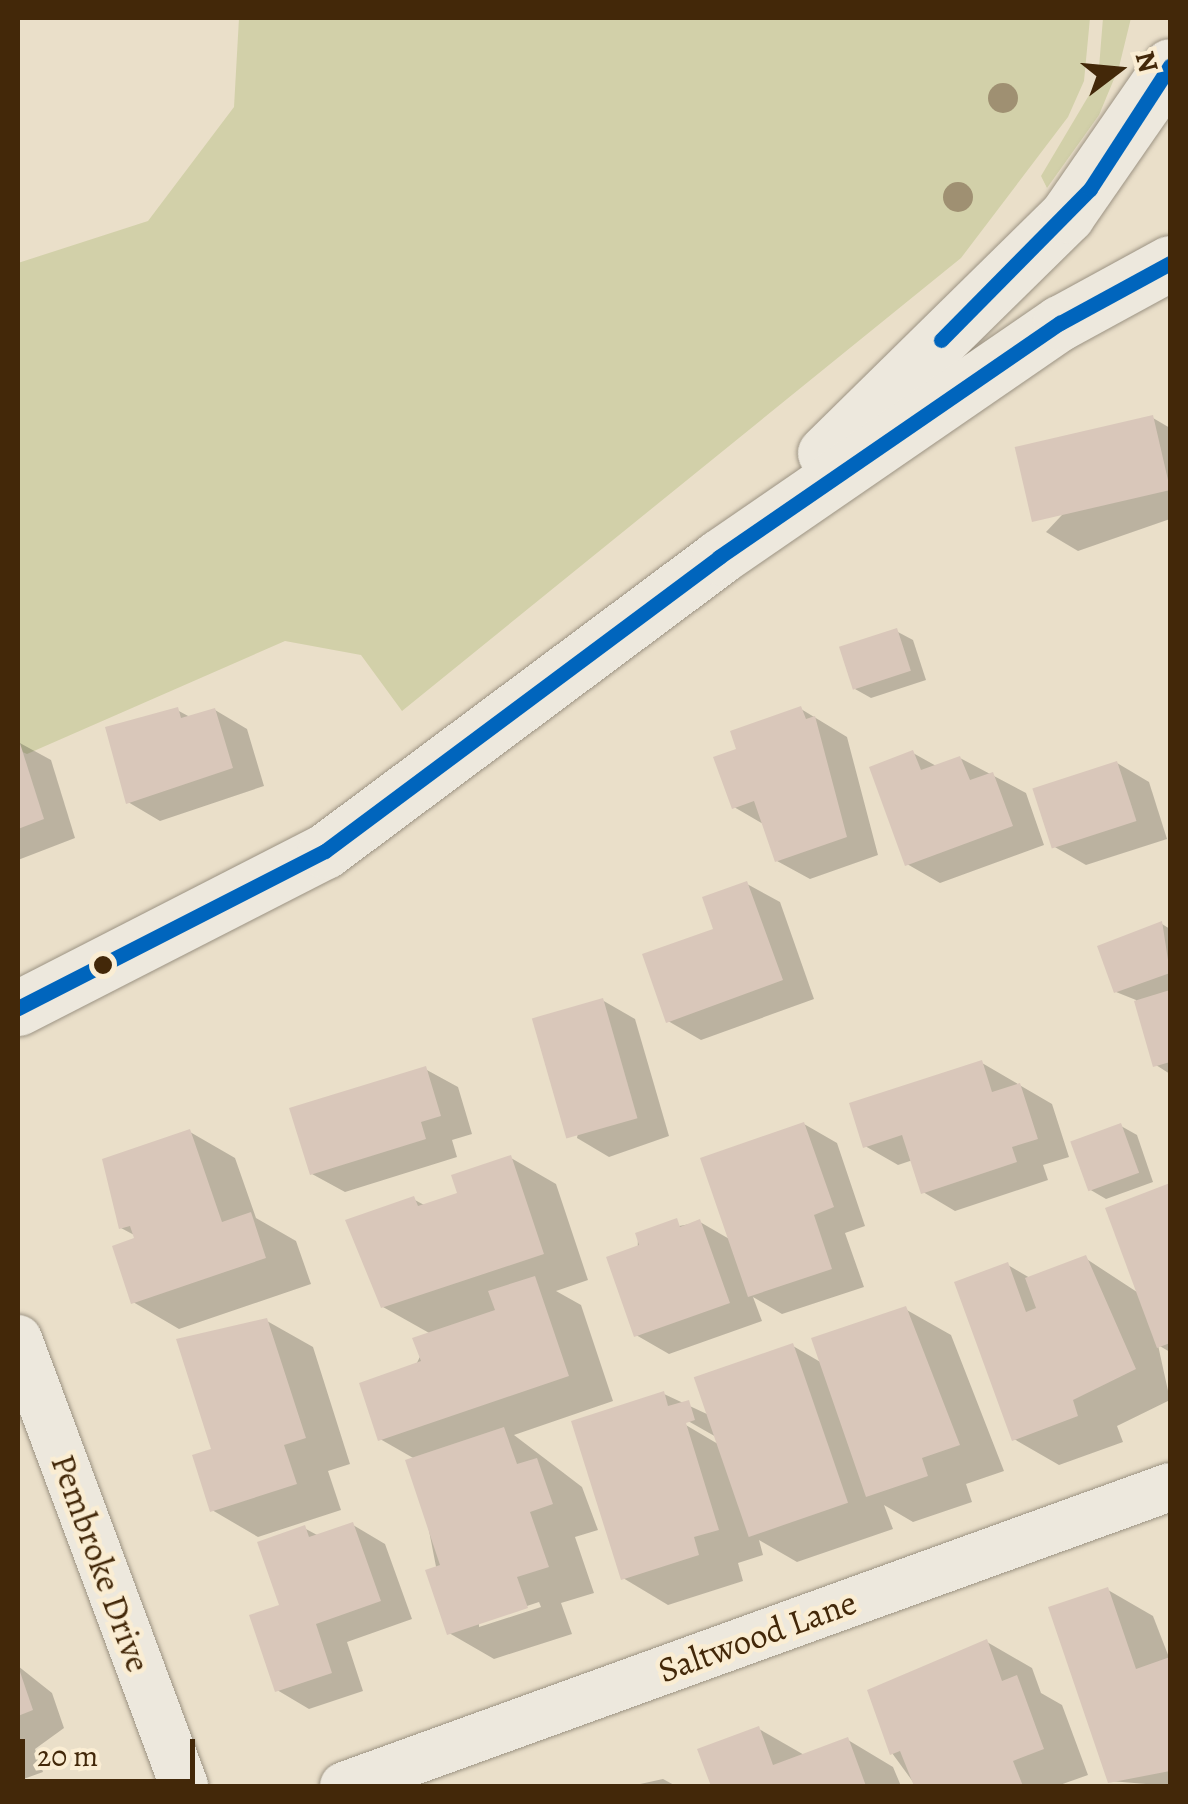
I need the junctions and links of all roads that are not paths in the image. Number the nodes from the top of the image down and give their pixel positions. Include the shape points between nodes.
1 (1170, 66) edge
2 (1170, 263) edge
3 (719, 557) junction
4 (18, 1008) edge
5 (18, 1340) edge
6 (1170, 1487) edge
7 (184, 1786) edge
8 (344, 1786) edge

1 - 3 main road via 1067,215
2 - 3 main road via 1060,323
3 - 4 main road via 325,851
5 - 7 street, Pembroke Drive
6 - 8 street, Saltwood Lane

